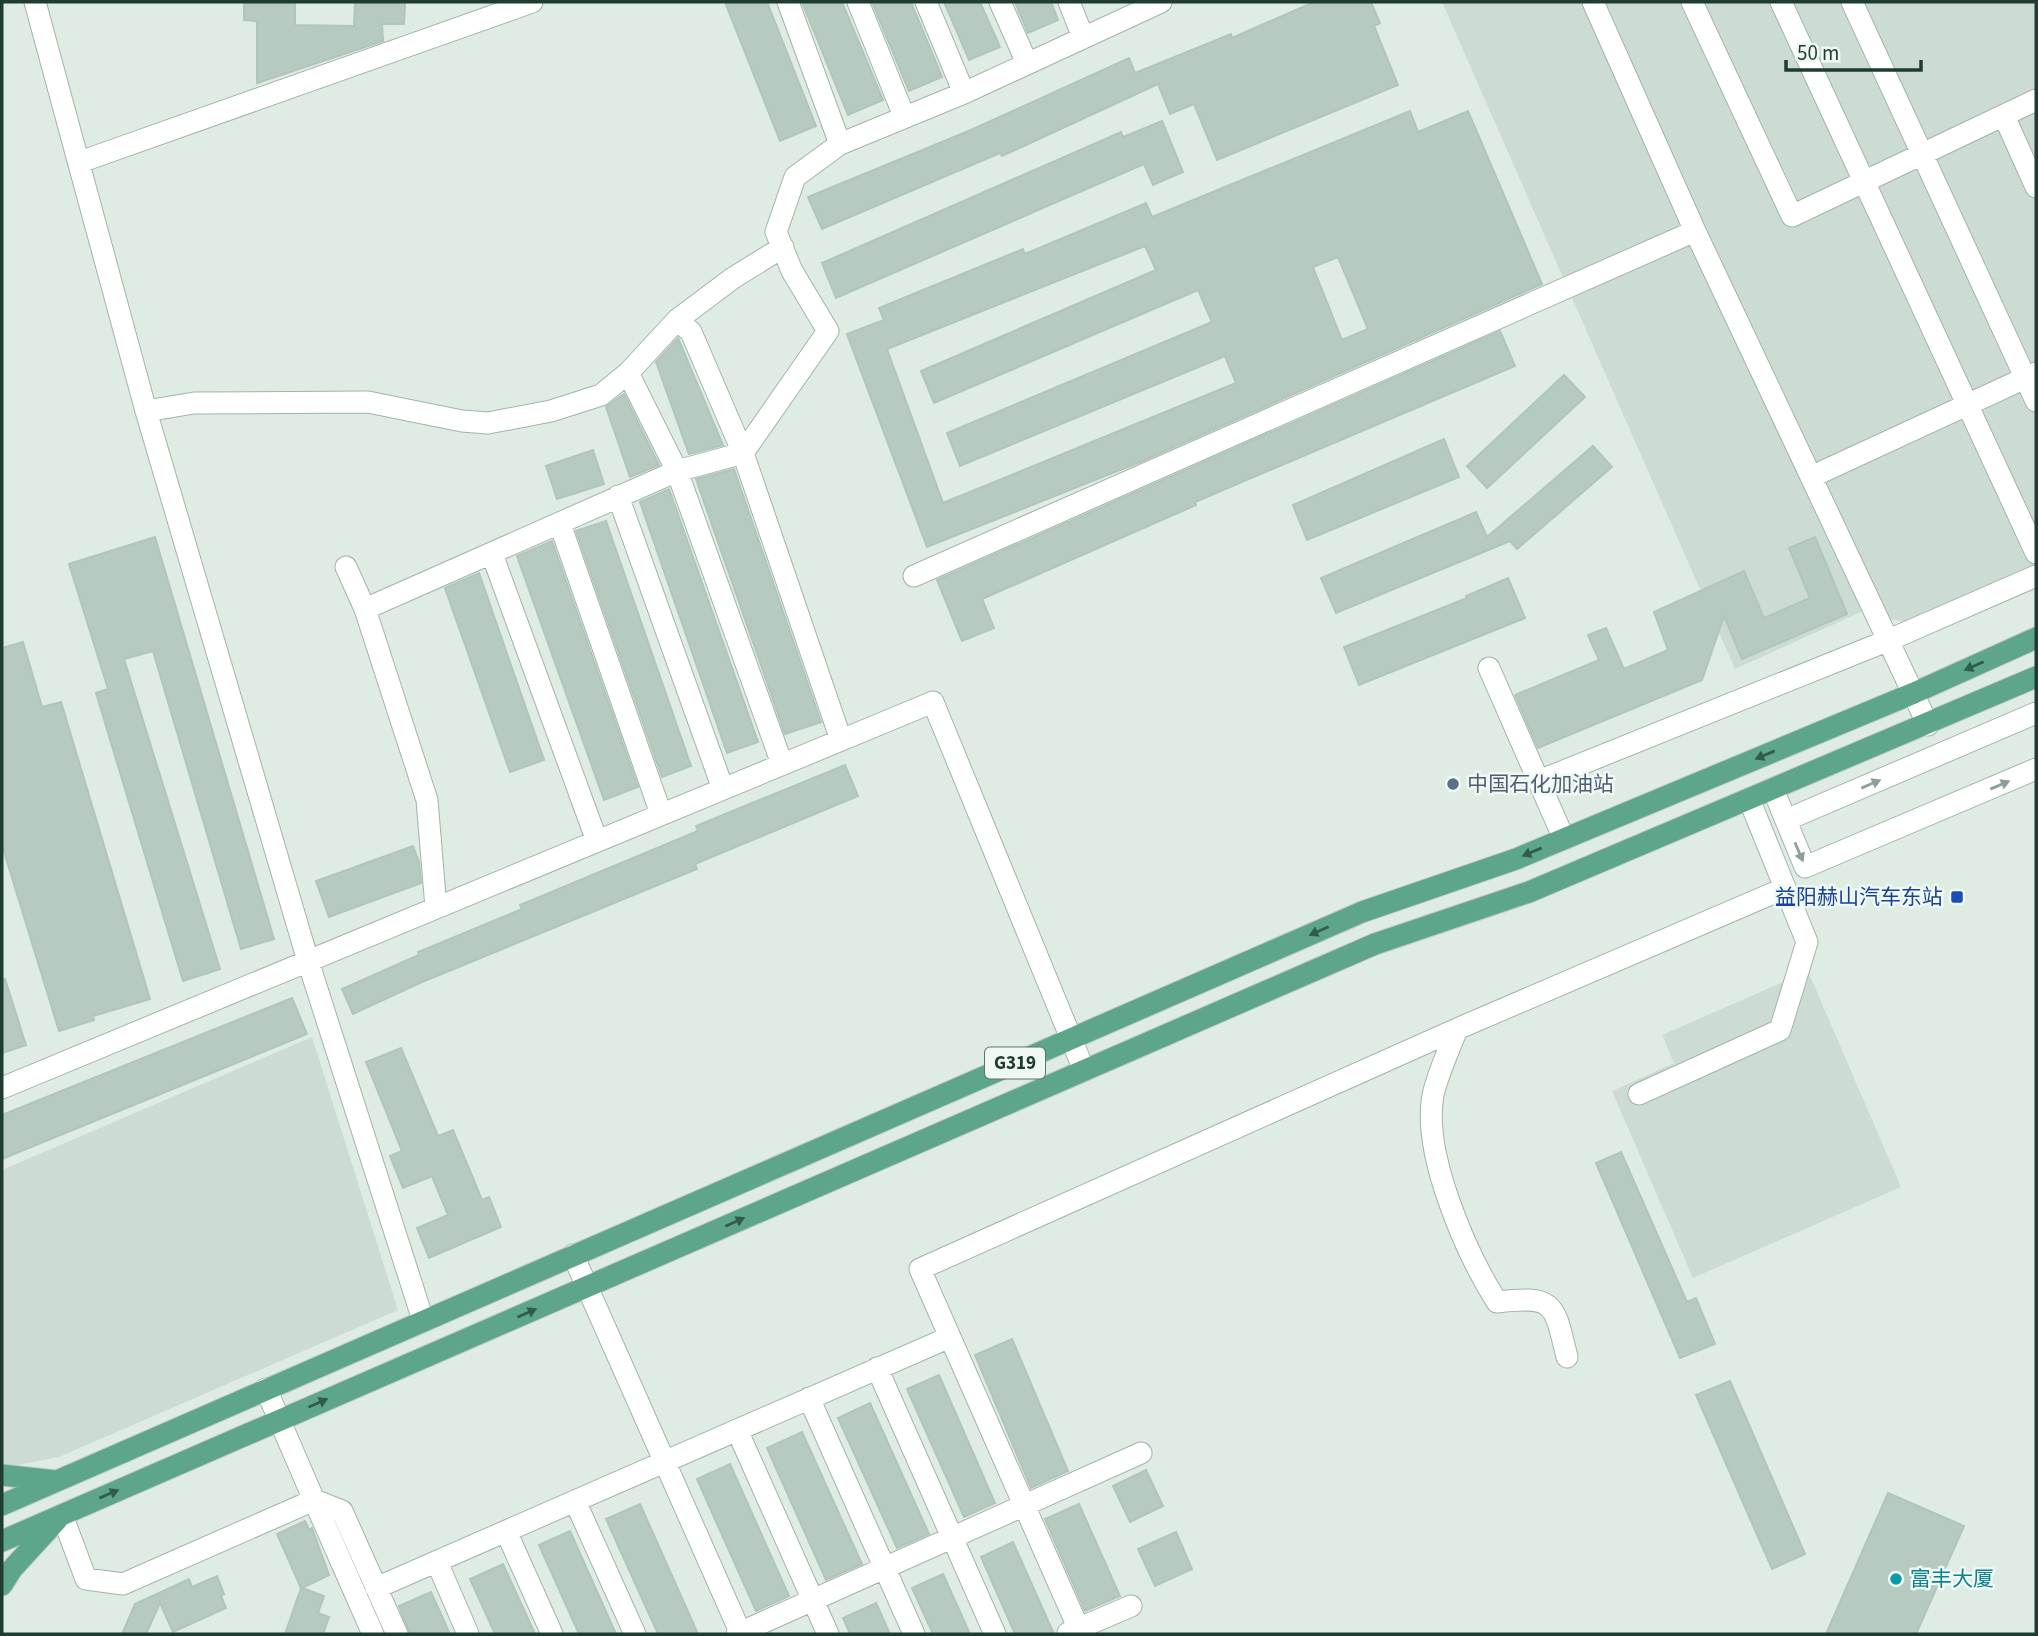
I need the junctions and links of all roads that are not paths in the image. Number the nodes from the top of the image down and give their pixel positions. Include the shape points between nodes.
1 (35, 2) edge
2 (532, 2) edge
3 (788, 2) edge
4 (858, 2) edge
5 (926, 2) edge
6 (1000, 2) edge
7 (1069, 2) edge
8 (1161, 2) edge
9 (1593, 2) edge
10 (1692, 2) edge
11 (1781, 2) edge
12 (1852, 2) edge
13 (1083, 37) junction
14 (1027, 63) junction
15 (964, 93) junction
16 (2036, 100) edge
17 (904, 116) junction
18 (2004, 116) junction
19 (840, 144) junction
20 (1922, 154) junction
21 (80, 162) junction
22 (1865, 181) junction
23 (2036, 187) edge
24 (1695, 231) junction
25 (783, 247) junction
26 (677, 320) junction
27 (628, 373) junction
28 (2031, 376) edge
29 (2036, 401) edge
30 (1968, 405) junction
31 (146, 411) junction
32 (743, 453) junction
33 (677, 471) junction
34 (1811, 477) junction
35 (618, 496) junction
36 (559, 524) junction
37 (2036, 553) edge
38 (492, 554) junction
39 (346, 567) dead end
40 (914, 576) dead end
41 (2036, 576) edge
42 (365, 609) junction
43 (2036, 638) edge
44 (1889, 640) junction
45 (1489, 668) dead end
46 (2030, 680) edge
47 (1914, 693) junction
48 (2036, 713) edge
49 (1928, 725) junction
50 (841, 740) junction
51 (782, 764) junction
52 (2036, 769) edge
53 (1539, 781) junction
54 (723, 789) junction
55 (1773, 789) junction
56 (1749, 799) junction
57 (661, 814) junction
58 (1786, 820) junction
59 (1564, 839) junction
60 (597, 841) junction
61 (1785, 888) junction
62 (436, 908) junction
63 (309, 961) junction
64 (1457, 1029) junction
65 (1072, 1038) junction
66 (1084, 1070) junction
67 (2, 1088) edge
68 (1639, 1094) dead end
69 (573, 1255) junction
70 (587, 1286) junction
71 (423, 1320) junction
72 (950, 1337) junction
73 (1567, 1357) dead end
74 (877, 1368) junction
75 (267, 1389) junction
76 (809, 1398) junction
77 (281, 1420) junction
78 (737, 1430) junction
79 (1141, 1453) dead end
80 (664, 1462) junction
81 (2, 1475) edge
82 (58, 1481) junction
83 (314, 1500) junction
84 (575, 1501) junction
85 (2, 1505) edge
86 (1024, 1506) junction
87 (62, 1515) junction
88 (506, 1531) junction
89 (953, 1538) junction
90 (2, 1541) edge
91 (436, 1562) junction
92 (885, 1568) junction
93 (2, 1585) edge
94 (376, 1588) junction
95 (812, 1600) junction
96 (1130, 1606) dead end
97 (1075, 1632) edge
98 (373, 1634) edge
99 (397, 1634) edge
100 (468, 1634) edge
101 (552, 1634) edge
102 (635, 1634) edge
103 (739, 1634) edge
104 (828, 1634) edge
105 (915, 1634) edge
106 (996, 1634) edge

1 - 21 street
2 - 21 street
3 - 19 street
4 - 17 street
5 - 15 street
6 - 14 street
7 - 13 street
8 - 13 street
9 - 24 street
10 - 22 street via 1793,216
11 - 22 street
12 - 20 street
13 - 14 street
14 - 15 street
15 - 17 street
16 - 18 street
17 - 19 street
18 - 20 street
18 - 23 street
19 - 25 street via 795,177 776,232
20 - 22 street
20 - 28 street
21 - 31 street
22 - 30 street
24 - 34 street
24 - 40 street
25 - 26 street
25 - 32 street via 828,331
26 - 27 street
26 - 32 street via 691,332
27 - 31 street via 601,395 551,411 488,423 368,402 194,403
27 - 33 street
28 - 29 street
28 - 30 street
30 - 34 street
30 - 37 street
31 - 63 street
32 - 33 street
32 - 50 street
33 - 35 street
33 - 51 street
34 - 44 street
35 - 36 street
35 - 54 street
36 - 38 street
36 - 57 street
38 - 42 street
38 - 60 street
39 - 42 street
41 - 44 street
42 - 62 street via 427,800
43 -> 47 main road, G319
44 - 47 street
44 - 53 street
45 - 53 street
46 - 48 street
46 - 49 main road, G319
47 - 49 street
47 -> 59 main road, G319
58 -> 48 street
49 - 55 main road, G319
50 - 51 street
50 - 65 street via 933,702
51 - 54 street
58 -> 52 street via 1805,867
53 - 59 street
54 - 57 street
55 - 56 main road, G319
55 - 58 street
56 - 61 street
56 - 66 main road, G319 via 1529,892 1375,944
57 - 60 street
59 -> 65 main road, G319 via 1362,912
60 - 62 street
61 - 64 street
61 - 68 street via 1807,942 1780,1030
62 - 63 street
63 - 67 street
63 - 71 street
64 - 72 street via 920,1269
64 - 73 street via 1433,1096 1434,1154 1476,1269 1497,1302 1527,1298 1546,1302 1556,1314
65 - 66 street
65 - 69 main road, G319
70 -> 66 main road, G319
69 - 70 street
69 - 71 main road, G319
77 -> 70 main road, G319
70 - 80 street
71 - 75 main road, G319
72 - 74 street
72 - 86 street
74 - 76 street
74 - 89 street
75 - 77 street
75 - 82 main road, G319
76 - 78 street
76 - 92 street
77 - 83 street
87 -> 77 main road, G319
78 - 80 street
78 - 95 street
79 - 86 street
80 - 84 street
80 - 103 street
81 - 82 main road
82 - 85 main road, G319
83 - 87 street via 123,1584 86,1579
83 - 94 street via 342,1511
83 - 98 street
84 - 88 street
84 - 102 street
86 - 89 street
86 - 97 street
87 - 90 main road, G319
87 - 93 main road
88 - 91 street
88 - 101 street
89 - 92 street
89 - 106 street
91 - 94 street
91 - 100 street
92 - 95 street
92 - 105 street
94 - 99 street
95 - 103 street
95 - 104 street
96 - 97 street

